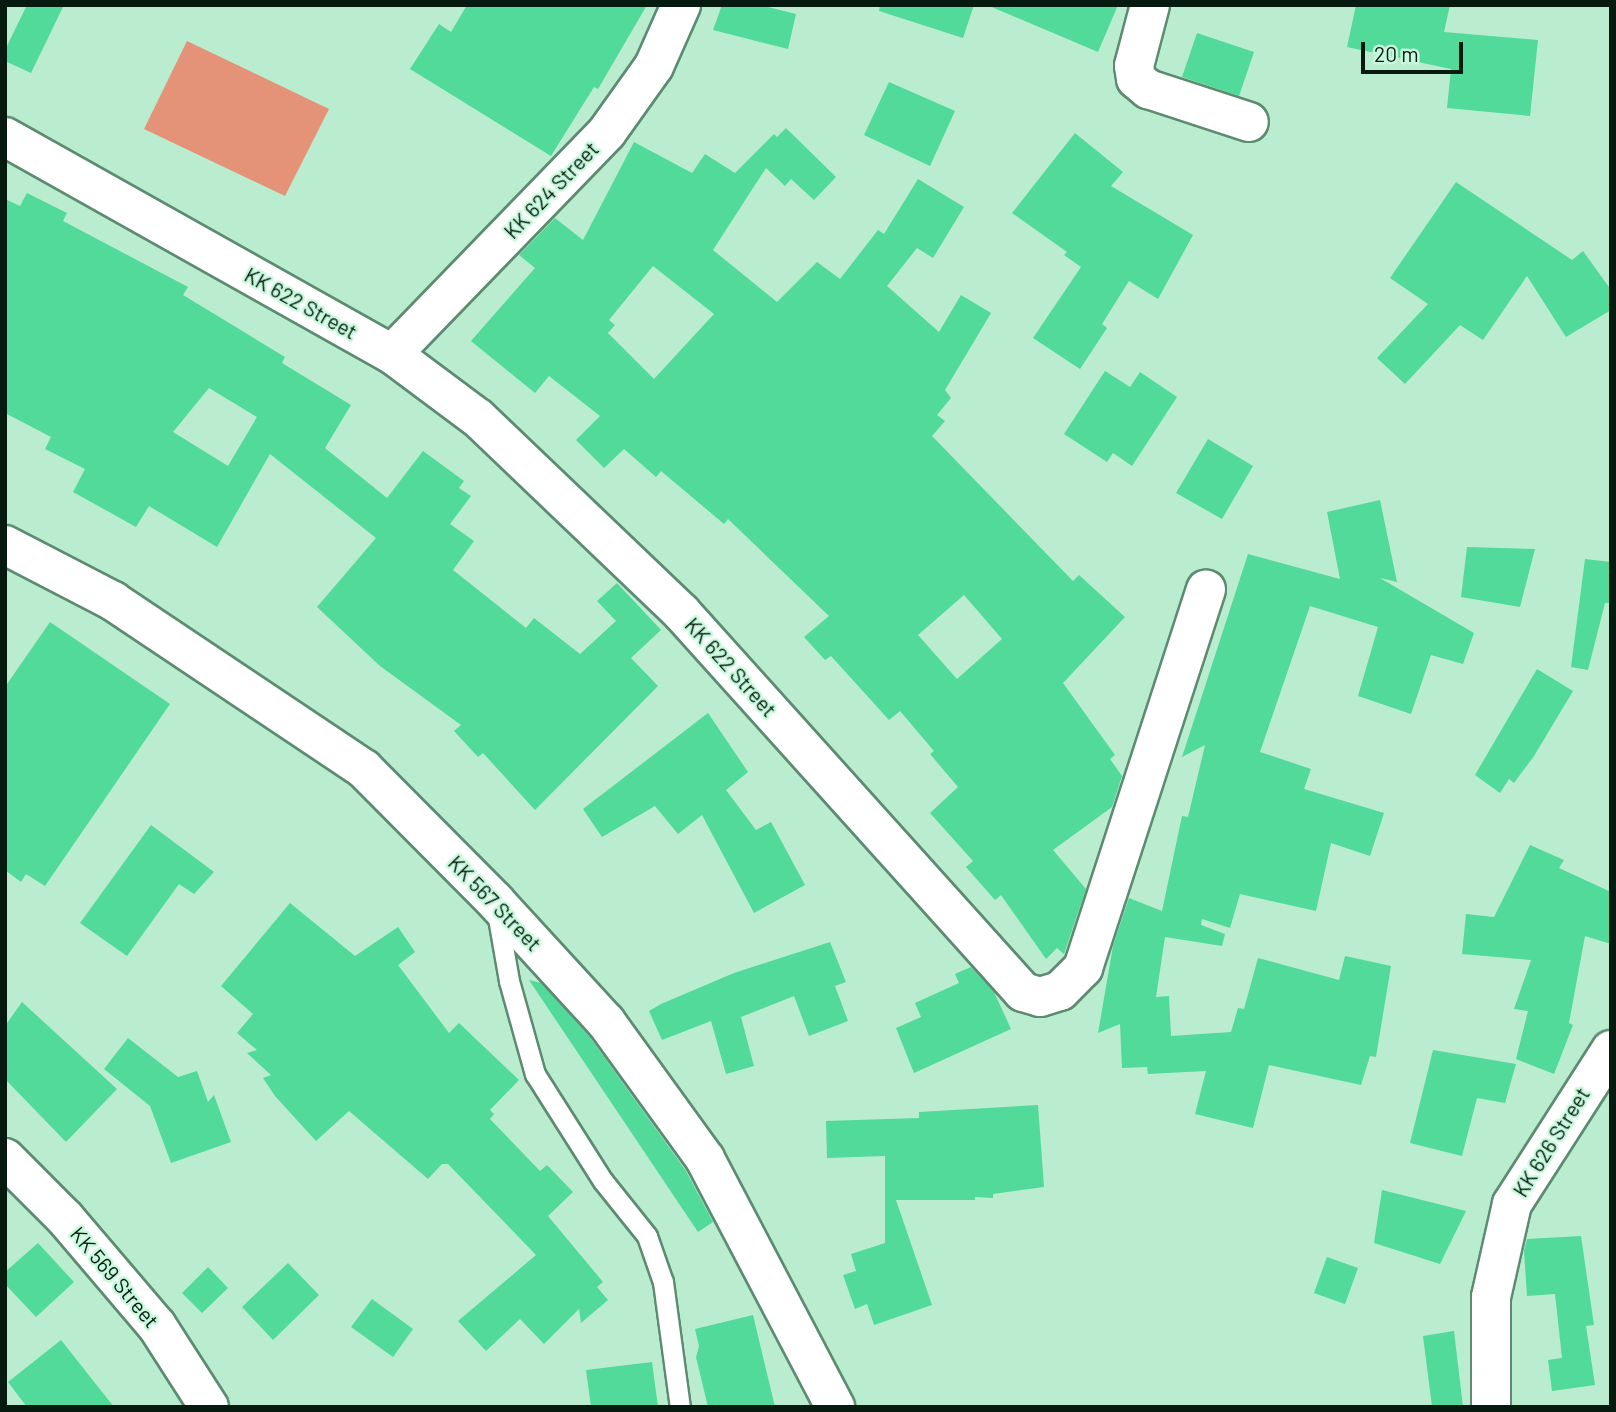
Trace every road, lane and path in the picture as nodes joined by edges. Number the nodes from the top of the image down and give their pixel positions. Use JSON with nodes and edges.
{"nodes":[{"id":1,"x":681,"y":5,"type":"edge"},
{"id":2,"x":1150,"y":5,"type":"edge"},
{"id":3,"x":1249,"y":122,"type":"dead end"},
{"id":4,"x":5,"y":137,"type":"edge"},
{"id":5,"x":392,"y":354,"type":"junction"},
{"id":6,"x":5,"y":545,"type":"edge"},
{"id":7,"x":1206,"y":589,"type":"dead end"},
{"id":8,"x":495,"y":901,"type":"junction"},
{"id":9,"x":1611,"y":1050,"type":"edge"},
{"id":10,"x":5,"y":1158,"type":"edge"},
{"id":11,"x":814,"y":1388,"type":"edge"},
{"id":12,"x":209,"y":1407,"type":"edge"},
{"id":13,"x":680,"y":1407,"type":"edge"},
{"id":14,"x":835,"y":1407,"type":"edge"},
{"id":15,"x":1491,"y":1407,"type":"edge"}],
"edges":[{"from":1,"to":5,"type":"street","name":"KK 624 Street"},
{"from":2,"to":3,"type":"street"},
{"from":4,"to":5,"type":"street","name":"KK 622 Street"},
{"from":5,"to":7,"type":"street","name":"KK 622 Street"},
{"from":6,"to":8,"type":"street","name":"KK 567 Street"},
{"from":8,"to":11,"type":"street","name":"KK 567 Street"},
{"from":8,"to":13,"type":"lane"},
{"from":9,"to":15,"type":"street","name":"KK 626 Street"},
{"from":10,"to":12,"type":"street","name":"KK 569 Street"},
{"from":11,"to":14,"type":"street","name":"KK 567 Street"}]}
